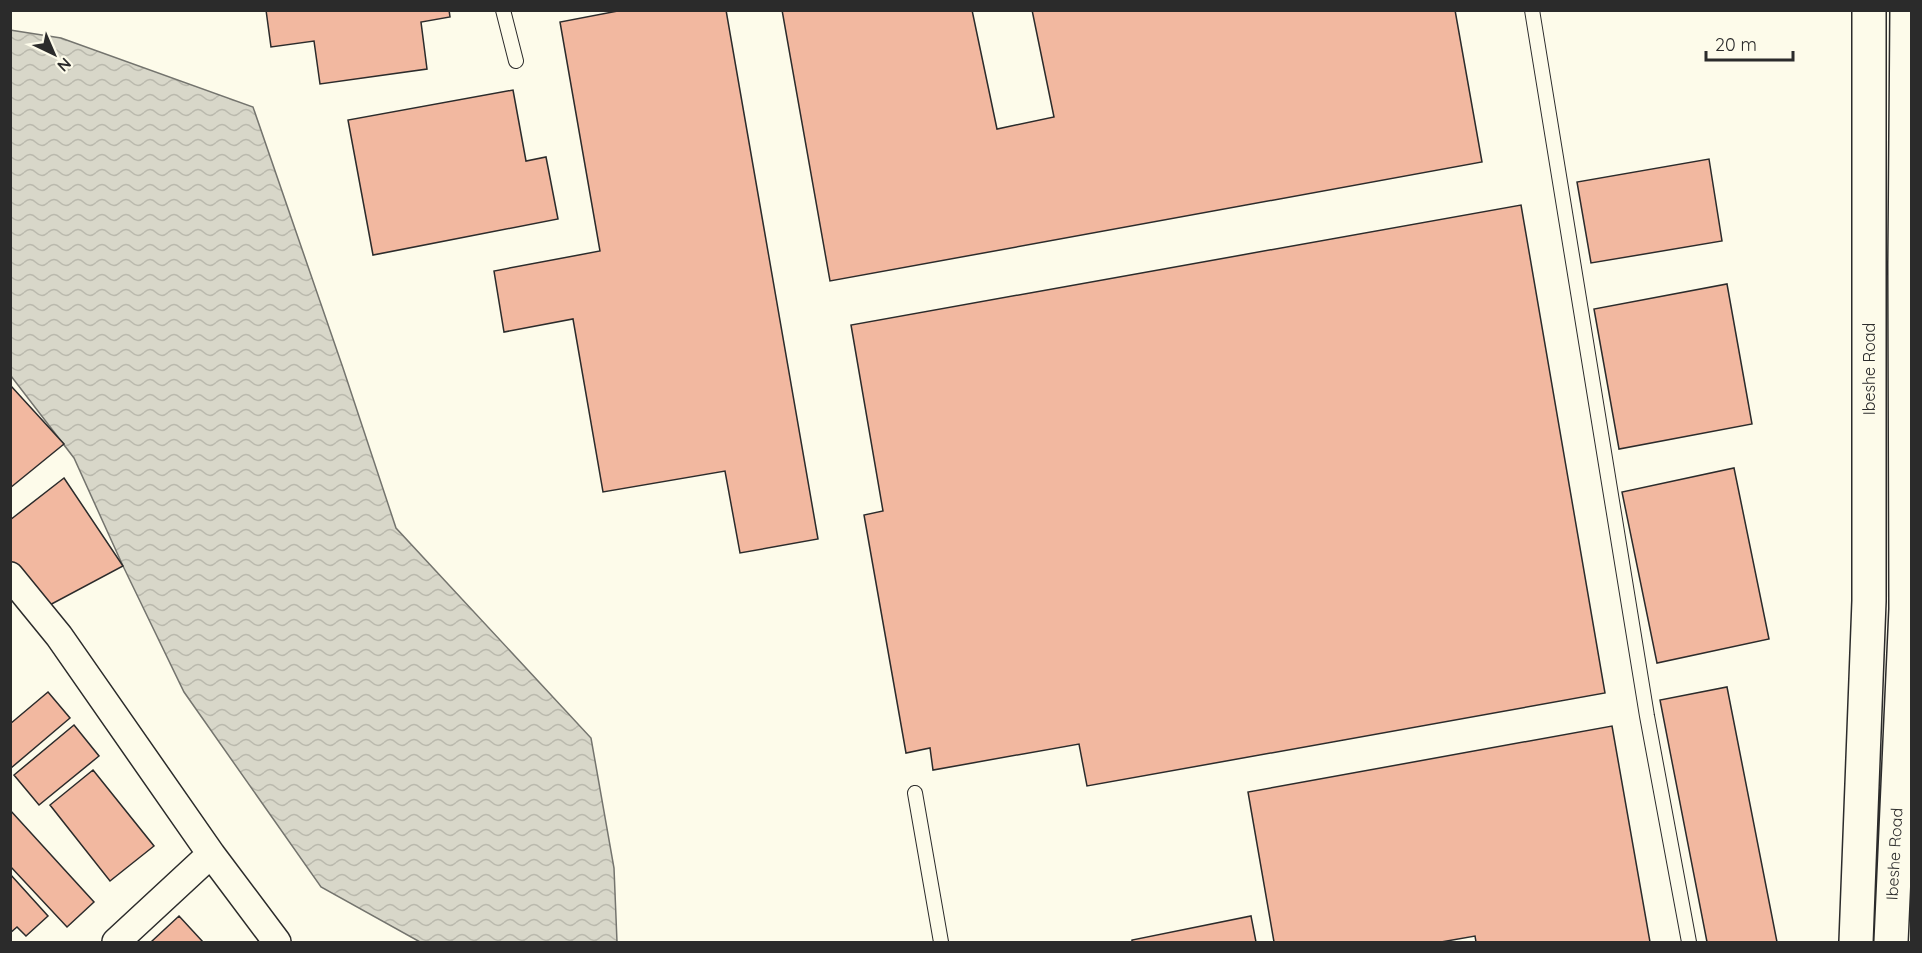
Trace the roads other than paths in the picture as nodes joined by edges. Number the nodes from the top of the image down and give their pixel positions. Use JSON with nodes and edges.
{"nodes":[{"id":1,"x":503,"y":10,"type":"edge"},
{"id":2,"x":1532,"y":10,"type":"edge"},
{"id":3,"x":1869,"y":10,"type":"edge"},
{"id":4,"x":1907,"y":10,"type":"edge"},
{"id":5,"x":516,"y":61,"type":"dead end"},
{"id":6,"x":16,"y":587,"type":"edge"},
{"id":7,"x":915,"y":793,"type":"dead end"},
{"id":8,"x":211,"y":854,"type":"junction"},
{"id":9,"x":116,"y":942,"type":"edge"},
{"id":10,"x":277,"y":942,"type":"edge"},
{"id":11,"x":941,"y":942,"type":"edge"},
{"id":12,"x":1689,"y":942,"type":"edge"},
{"id":13,"x":1856,"y":942,"type":"edge"},
{"id":14,"x":1891,"y":942,"type":"edge"}],
"edges":[{"from":1,"to":5,"type":"lane"},
{"from":2,"to":12,"type":"lane"},
{"from":3,"to":13,"type":"main road","name":"Ibeshe Road"},
{"from":4,"to":14,"type":"main road","name":"Ibeshe Road"},
{"from":6,"to":8,"type":"street"},
{"from":7,"to":11,"type":"lane"},
{"from":8,"to":9,"type":"street"},
{"from":8,"to":10,"type":"street"}]}
